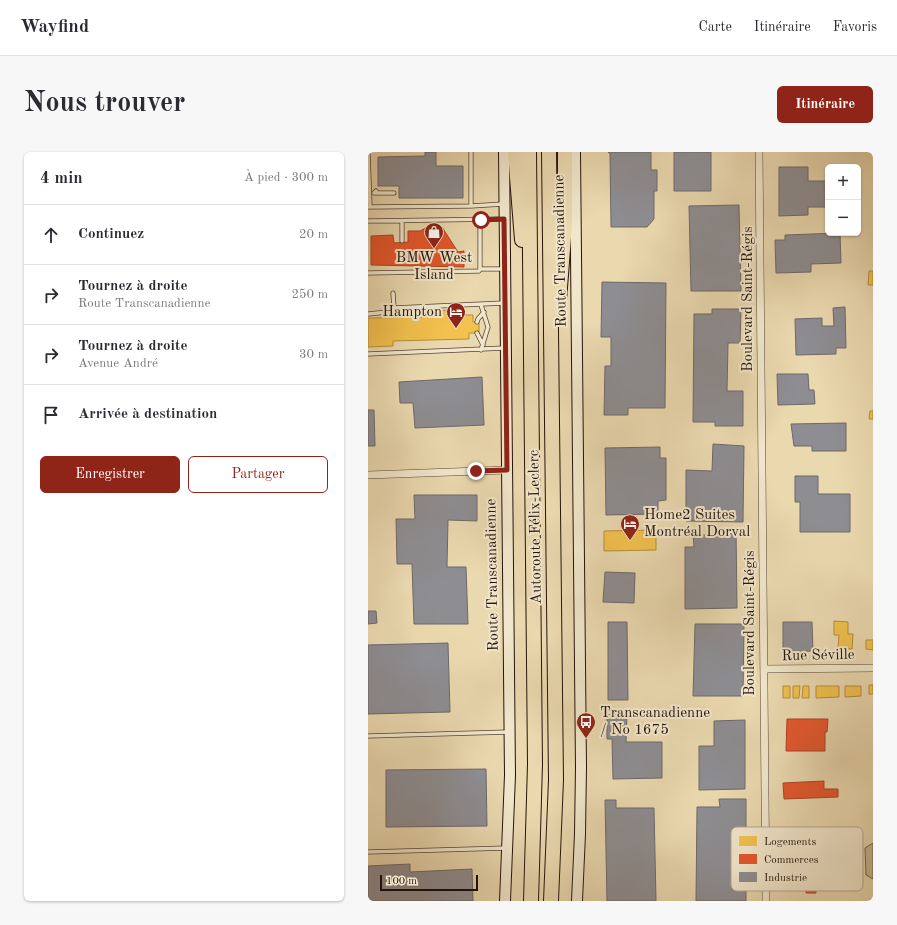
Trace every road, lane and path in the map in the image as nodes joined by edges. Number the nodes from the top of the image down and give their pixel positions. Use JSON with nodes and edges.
{"nodes":[{"id":1,"x":368,"y":152,"type":"edge"},
{"id":2,"x":471,"y":152,"type":"edge"},
{"id":3,"x":504,"y":152,"type":"edge"},
{"id":4,"x":515,"y":152,"type":"edge"},
{"id":5,"x":529,"y":152,"type":"edge"},
{"id":6,"x":550,"y":152,"type":"edge"},
{"id":7,"x":565,"y":152,"type":"edge"},
{"id":8,"x":575,"y":152,"type":"edge"},
{"id":9,"x":759,"y":152,"type":"edge"},
{"id":10,"x":369,"y":193,"type":"junction"},
{"id":11,"x":394,"y":193,"type":"dead end"},
{"id":12,"x":504,"y":204,"type":"junction"},
{"id":13,"x":471,"y":206,"type":"junction"},
{"id":14,"x":369,"y":207,"type":"edge"},
{"id":15,"x":504,"y":219,"type":"junction"},
{"id":16,"x":480,"y":220,"type":"junction"},
{"id":17,"x":368,"y":221,"type":"edge"},
{"id":18,"x":402,"y":221,"type":"junction"},
{"id":19,"x":402,"y":241,"type":"dead end"},
{"id":20,"x":480,"y":269,"type":"junction"},
{"id":21,"x":505,"y":269,"type":"junction"},
{"id":22,"x":368,"y":273,"type":"edge"},
{"id":23,"x":393,"y":293,"type":"dead end"},
{"id":24,"x":505,"y":303,"type":"junction"},
{"id":25,"x":481,"y":305,"type":"junction"},
{"id":26,"x":394,"y":308,"type":"junction"},
{"id":27,"x":484,"y":312,"type":"junction"},
{"id":28,"x":368,"y":314,"type":"edge"},
{"id":29,"x":477,"y":322,"type":"dead end"},
{"id":30,"x":477,"y":333,"type":"dead end"},
{"id":31,"x":531,"y":340,"type":"junction"},
{"id":32,"x":483,"y":345,"type":"junction"},
{"id":33,"x":506,"y":348,"type":"junction"},
{"id":34,"x":481,"y":350,"type":"junction"},
{"id":35,"x":368,"y":354,"type":"edge"},
{"id":36,"x":552,"y":400,"type":"junction"},
{"id":37,"x":507,"y":470,"type":"junction"},
{"id":38,"x":368,"y":475,"type":"edge"},
{"id":39,"x":873,"y":668,"type":"edge"},
{"id":40,"x":764,"y":669,"type":"junction"},
{"id":41,"x":510,"y":732,"type":"junction"},
{"id":42,"x":368,"y":736,"type":"edge"},
{"id":43,"x":765,"y":827,"type":"edge"},
{"id":44,"x":508,"y":848,"type":"junction"},
{"id":45,"x":368,"y":852,"type":"edge"},
{"id":46,"x":766,"y":891,"type":"edge"},
{"id":47,"x":505,"y":901,"type":"edge"},
{"id":48,"x":531,"y":901,"type":"edge"},
{"id":49,"x":551,"y":901,"type":"edge"},
{"id":50,"x":577,"y":901,"type":"edge"},
{"id":51,"x":766,"y":901,"type":"edge"}],
"edges":[{"from":1,"to":10,"type":"lane"},
{"from":2,"to":13,"type":"lane"},
{"from":3,"to":12,"type":"main road","name":"Route Transcanadienne"},
{"from":4,"to":31,"type":"highway"},
{"from":5,"to":31,"type":"highway","name":"Autoroute Félix-Leclerc"},
{"from":6,"to":36,"type":"highway","name":"Autoroute Félix-Leclerc"},
{"from":7,"to":36,"type":"highway"},
{"from":8,"to":50,"type":"main road","name":"Route Transcanadienne"},
{"from":9,"to":40,"type":"street","name":"Boulevard Saint-Régis"},
{"from":10,"to":11,"type":"lane"},
{"from":10,"to":14,"type":"lane"},
{"from":12,"to":13,"type":"lane"},
{"from":12,"to":15,"type":"main road","name":"Route Transcanadienne"},
{"from":13,"to":14,"type":"lane"},
{"from":15,"to":16,"type":"lane"},
{"from":15,"to":21,"type":"main road","name":"Route Transcanadienne"},
{"from":16,"to":18,"type":"lane"},
{"from":16,"to":20,"type":"lane"},
{"from":17,"to":18,"type":"lane"},
{"from":18,"to":19,"type":"lane"},
{"from":20,"to":21,"type":"lane"},
{"from":20,"to":22,"type":"lane"},
{"from":21,"to":24,"type":"main road","name":"Route Transcanadienne"},
{"from":23,"to":26,"type":"lane"},
{"from":24,"to":25,"type":"lane"},
{"from":24,"to":33,"type":"main road","name":"Route Transcanadienne"},
{"from":25,"to":26,"type":"lane"},
{"from":25,"to":27,"type":"lane"},
{"from":26,"to":28,"type":"lane"},
{"from":27,"to":29,"type":"lane"},
{"from":27,"to":32,"type":"lane"},
{"from":30,"to":32,"type":"lane"},
{"from":31,"to":48,"type":"highway","name":"Autoroute Félix-Leclerc"},
{"from":32,"to":34,"type":"lane"},
{"from":33,"to":34,"type":"lane"},
{"from":33,"to":37,"type":"main road","name":"Route Transcanadienne"},
{"from":34,"to":35,"type":"lane"},
{"from":36,"to":49,"type":"highway","name":"Autoroute Félix-Leclerc"},
{"from":37,"to":38,"type":"street"},
{"from":37,"to":41,"type":"main road","name":"Route Transcanadienne"},
{"from":39,"to":40,"type":"street","name":"Rue Séville"},
{"from":40,"to":43,"type":"street","name":"Boulevard Saint-Régis"},
{"from":41,"to":42,"type":"lane"},
{"from":41,"to":44,"type":"main road","name":"Route Transcanadienne"},
{"from":44,"to":45,"type":"lane"},
{"from":44,"to":47,"type":"main road","name":"Route Transcanadienne"},
{"from":46,"to":51,"type":"street","name":"Boulevard Saint-Régis"}]}
